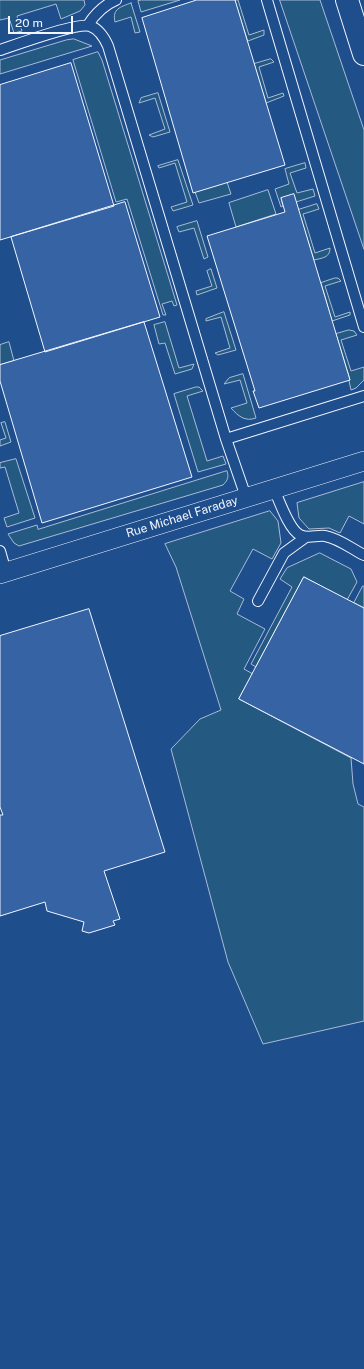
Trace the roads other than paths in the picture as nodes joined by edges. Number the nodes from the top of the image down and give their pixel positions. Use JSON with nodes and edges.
{"nodes":[{"id":1,"x":116,"y":0,"type":"edge"},
{"id":2,"x":267,"y":0,"type":"edge"},
{"id":3,"x":347,"y":0,"type":"edge"},
{"id":4,"x":88,"y":25,"type":"junction"},
{"id":5,"x":0,"y":50,"type":"edge"},
{"id":6,"x":364,"y":54,"type":"edge"},
{"id":7,"x":364,"y":327,"type":"edge"},
{"id":8,"x":364,"y":396,"type":"edge"},
{"id":9,"x":226,"y":438,"type":"junction"},
{"id":10,"x":364,"y":461,"type":"edge"},
{"id":11,"x":274,"y":489,"type":"junction"},
{"id":12,"x":246,"y":498,"type":"junction"},
{"id":13,"x":306,"y":537,"type":"junction"},
{"id":14,"x":0,"y":551,"type":"edge"},
{"id":15,"x":364,"y":555,"type":"edge"},
{"id":16,"x":3,"y":573,"type":"edge"},
{"id":17,"x":258,"y":601,"type":"dead end"}],
"edges":[{"from":1,"to":4,"type":"lane"},
{"from":2,"to":7,"type":"lane"},
{"from":3,"to":6,"type":"main road"},
{"from":4,"to":5,"type":"lane"},
{"from":4,"to":9,"type":"lane"},
{"from":8,"to":9,"type":"lane"},
{"from":9,"to":12,"type":"lane"},
{"from":10,"to":11,"type":"street","name":"Rue Michael Faraday"},
{"from":11,"to":12,"type":"street","name":"Rue Michael Faraday"},
{"from":11,"to":13,"type":"lane"},
{"from":12,"to":16,"type":"street","name":"Rue Michael Faraday"},
{"from":13,"to":15,"type":"lane"},
{"from":13,"to":17,"type":"lane"},
{"from":14,"to":16,"type":"lane"}]}
